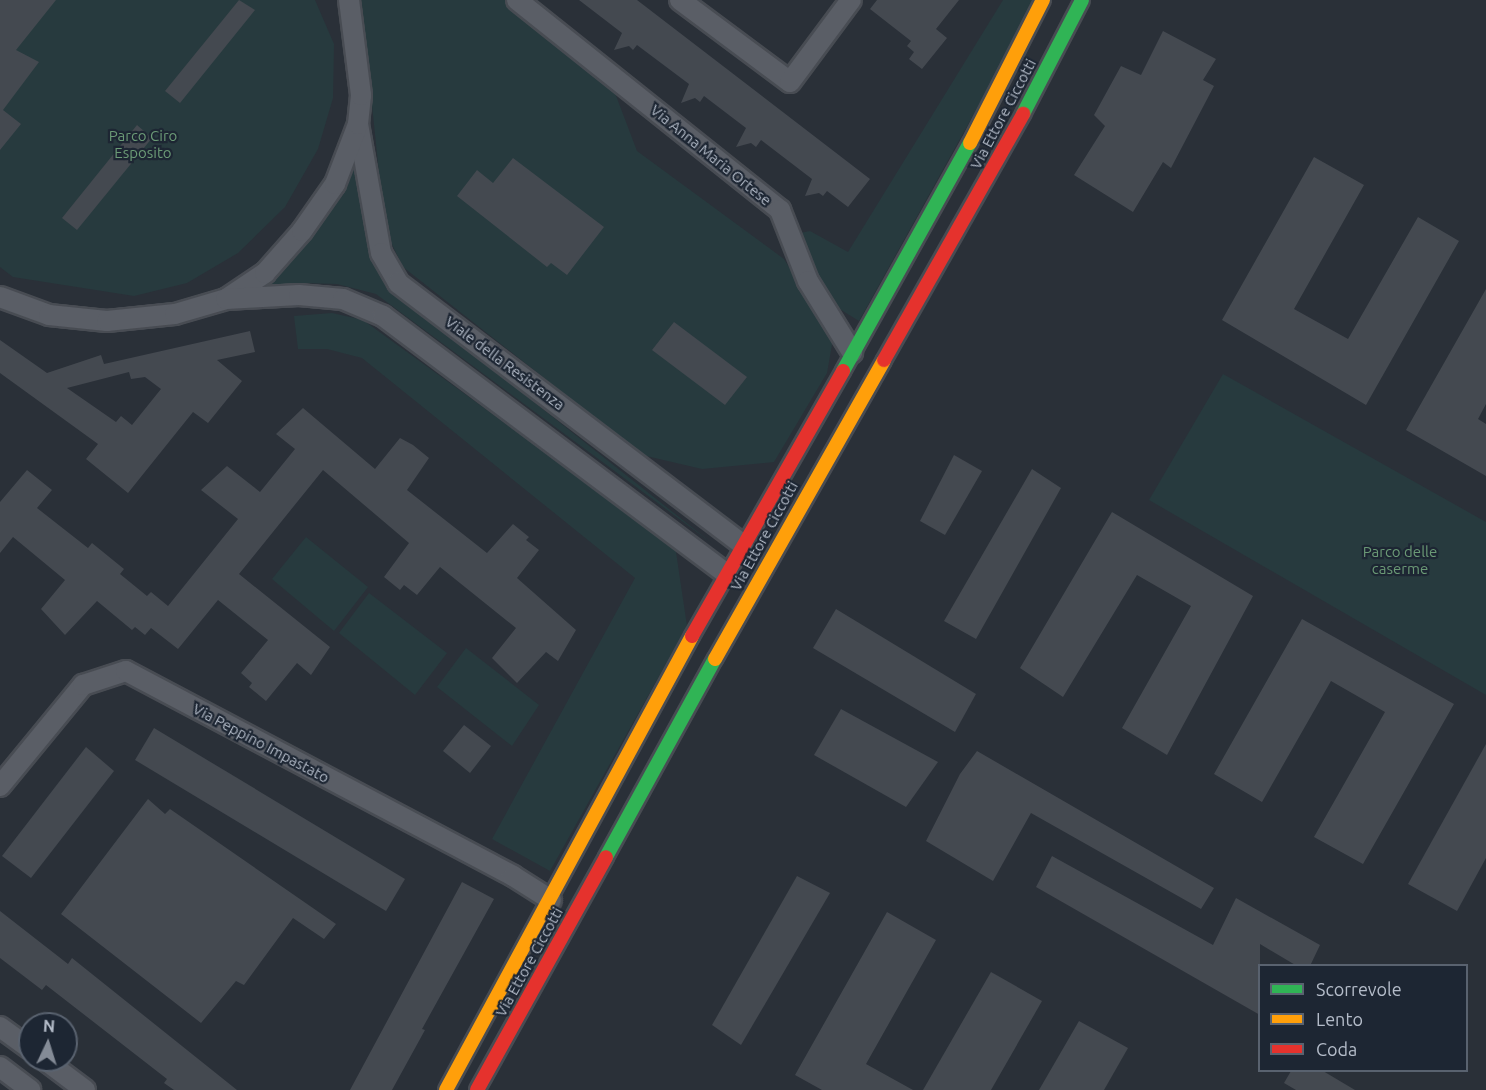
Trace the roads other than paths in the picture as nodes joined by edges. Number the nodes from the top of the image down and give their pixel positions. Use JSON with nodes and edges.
{"nodes":[{"id":1,"x":349,"y":0,"type":"edge"},
{"id":2,"x":517,"y":0,"type":"edge"},
{"id":3,"x":680,"y":0,"type":"edge"},
{"id":4,"x":851,"y":0,"type":"edge"},
{"id":5,"x":1043,"y":0,"type":"edge"},
{"id":6,"x":1082,"y":0,"type":"edge"},
{"id":7,"x":358,"y":124,"type":"junction"},
{"id":8,"x":0,"y":297,"type":"edge"},
{"id":9,"x":226,"y":299,"type":"junction"},
{"id":10,"x":852,"y":352,"type":"junction"},
{"id":11,"x":743,"y":545,"type":"junction"},
{"id":12,"x":726,"y":574,"type":"junction"},
{"id":13,"x":760,"y":576,"type":"junction"},
{"id":14,"x":0,"y":786,"type":"edge"},
{"id":15,"x":551,"y":900,"type":"junction"},
{"id":16,"x":0,"y":1027,"type":"edge"},
{"id":17,"x":18,"y":1040,"type":"edge"},
{"id":18,"x":0,"y":1067,"type":"edge"},
{"id":19,"x":61,"y":1072,"type":"edge"},
{"id":20,"x":30,"y":1090,"type":"edge"},
{"id":21,"x":85,"y":1090,"type":"edge"},
{"id":22,"x":446,"y":1090,"type":"edge"},
{"id":23,"x":477,"y":1090,"type":"edge"}],
"edges":[{"from":1,"to":7,"type":"street","name":"Viale della Resistenza"},
{"from":2,"to":10,"type":"street","name":"Via Anna Maria Ortese"},
{"from":3,"to":4,"type":"street"},
{"from":5,"to":10,"type":"street","name":"Via Ettore Ciccotti"},
{"from":6,"to":13,"type":"street","name":"Via Ettore Ciccotti"},
{"from":7,"to":9,"type":"street","name":"Viale della Resistenza"},
{"from":7,"to":11,"type":"street","name":"Viale della Resistenza"},
{"from":8,"to":9,"type":"street","name":"Viale della Resistenza"},
{"from":9,"to":12,"type":"street","name":"Viale della Resistenza"},
{"from":10,"to":11,"type":"street","name":"Via Ettore Ciccotti"},
{"from":11,"to":12,"type":"street","name":"Via Ettore Ciccotti"},
{"from":11,"to":13,"type":"street"},
{"from":12,"to":13,"type":"street"},
{"from":12,"to":15,"type":"street","name":"Via Ettore Ciccotti"},
{"from":13,"to":23,"type":"street","name":"Via Ettore Ciccotti"},
{"from":14,"to":15,"type":"street","name":"Via Peppino Impastato"},
{"from":15,"to":22,"type":"street","name":"Via Ettore Ciccotti"},
{"from":16,"to":17,"type":"street"},
{"from":18,"to":20,"type":"street"},
{"from":19,"to":21,"type":"street"}]}
